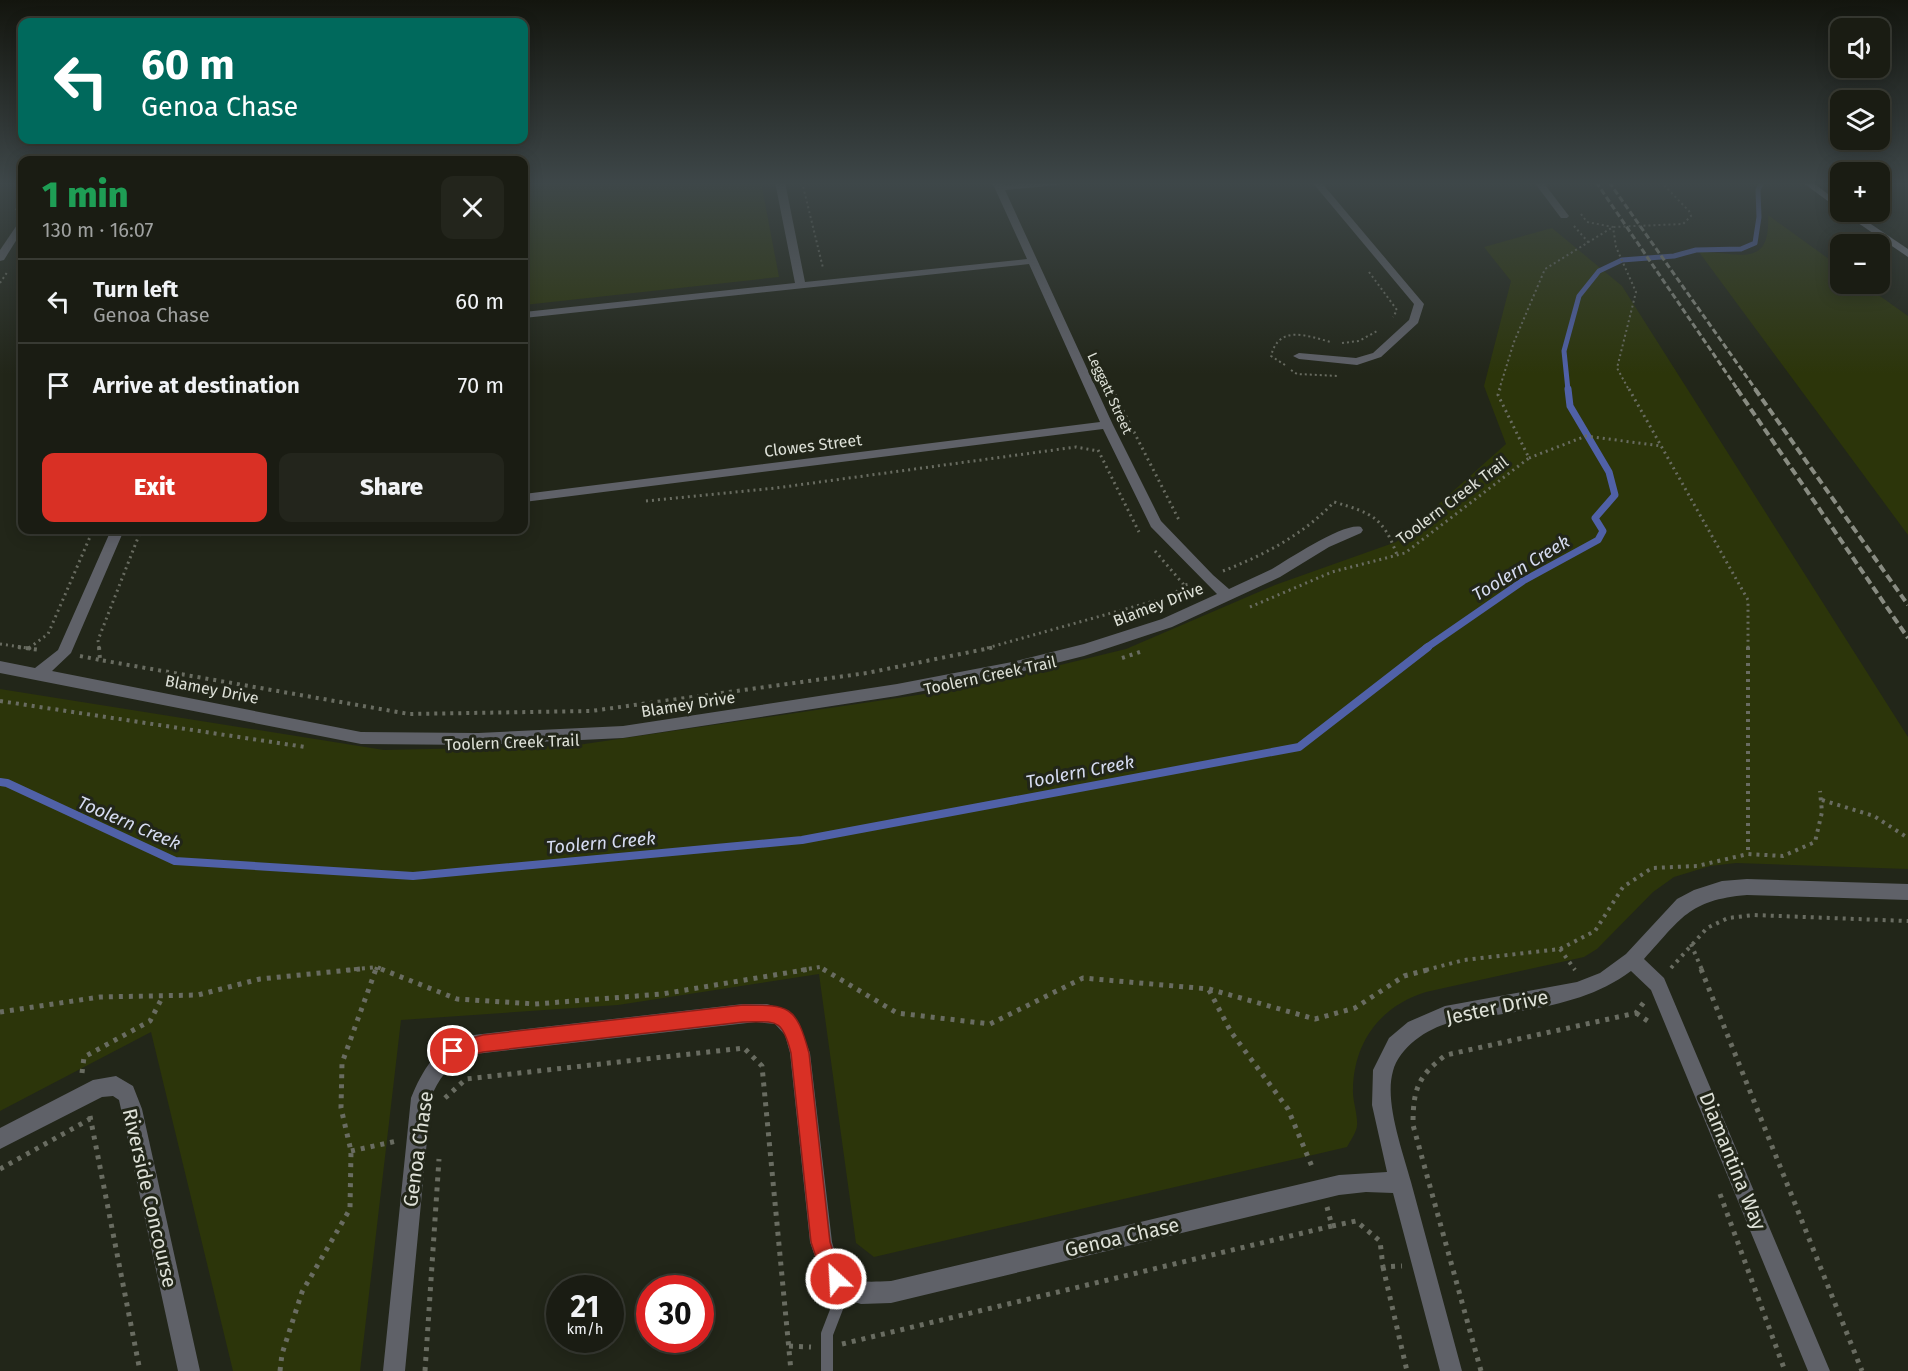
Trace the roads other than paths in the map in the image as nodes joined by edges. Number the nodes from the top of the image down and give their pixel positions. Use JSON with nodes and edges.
{"nodes":[{"id":1,"x":793,"y":246,"type":"edge"},
{"id":2,"x":1025,"y":246,"type":"edge"},
{"id":3,"x":1370,"y":246,"type":"edge"},
{"id":4,"x":1032,"y":261,"type":"junction"},
{"id":5,"x":800,"y":284,"type":"junction"},
{"id":6,"x":528,"y":315,"type":"edge"},
{"id":7,"x":1299,"y":356,"type":"dead end"},
{"id":8,"x":1107,"y":425,"type":"junction"},
{"id":9,"x":528,"y":497,"type":"edge"},
{"id":10,"x":1356,"y":530,"type":"dead end"},
{"id":11,"x":115,"y":534,"type":"edge"},
{"id":12,"x":1227,"y":595,"type":"junction"},
{"id":13,"x":0,"y":667,"type":"edge"},
{"id":14,"x":38,"y":674,"type":"junction"},
{"id":15,"x":1908,"y":892,"type":"edge"},
{"id":16,"x":1632,"y":960,"type":"junction"},
{"id":17,"x":0,"y":1138,"type":"edge"},
{"id":18,"x":1401,"y":1183,"type":"junction"},
{"id":19,"x":844,"y":1290,"type":"junction"},
{"id":20,"x":189,"y":1371,"type":"edge"},
{"id":21,"x":394,"y":1371,"type":"edge"},
{"id":22,"x":827,"y":1371,"type":"edge"},
{"id":23,"x":1451,"y":1371,"type":"edge"},
{"id":24,"x":1819,"y":1371,"type":"edge"}],
"edges":[{"from":1,"to":5,"type":"street"},
{"from":2,"to":4,"type":"street","name":"Leggatt Street"},
{"from":3,"to":7,"type":"street"},
{"from":4,"to":5,"type":"street"},
{"from":4,"to":8,"type":"street","name":"Leggatt Street"},
{"from":5,"to":6,"type":"street"},
{"from":8,"to":9,"type":"street","name":"Clowes Street"},
{"from":8,"to":12,"type":"street","name":"Leggatt Street"},
{"from":10,"to":12,"type":"street","name":"Blamey Drive"},
{"from":11,"to":14,"type":"street"},
{"from":12,"to":14,"type":"street","name":"Blamey Drive"},
{"from":13,"to":14,"type":"street","name":"Blamey Drive"},
{"from":15,"to":16,"type":"street","name":"Jester Drive"},
{"from":16,"to":18,"type":"street","name":"Jester Drive"},
{"from":16,"to":24,"type":"street","name":"Diamantina Way"},
{"from":17,"to":20,"type":"street","name":"Riverside Concourse"},
{"from":18,"to":19,"type":"street","name":"Genoa Chase"},
{"from":18,"to":23,"type":"street","name":"Jester Drive"},
{"from":19,"to":21,"type":"street","name":"Genoa Chase"},
{"from":19,"to":22,"type":"lane"}]}
